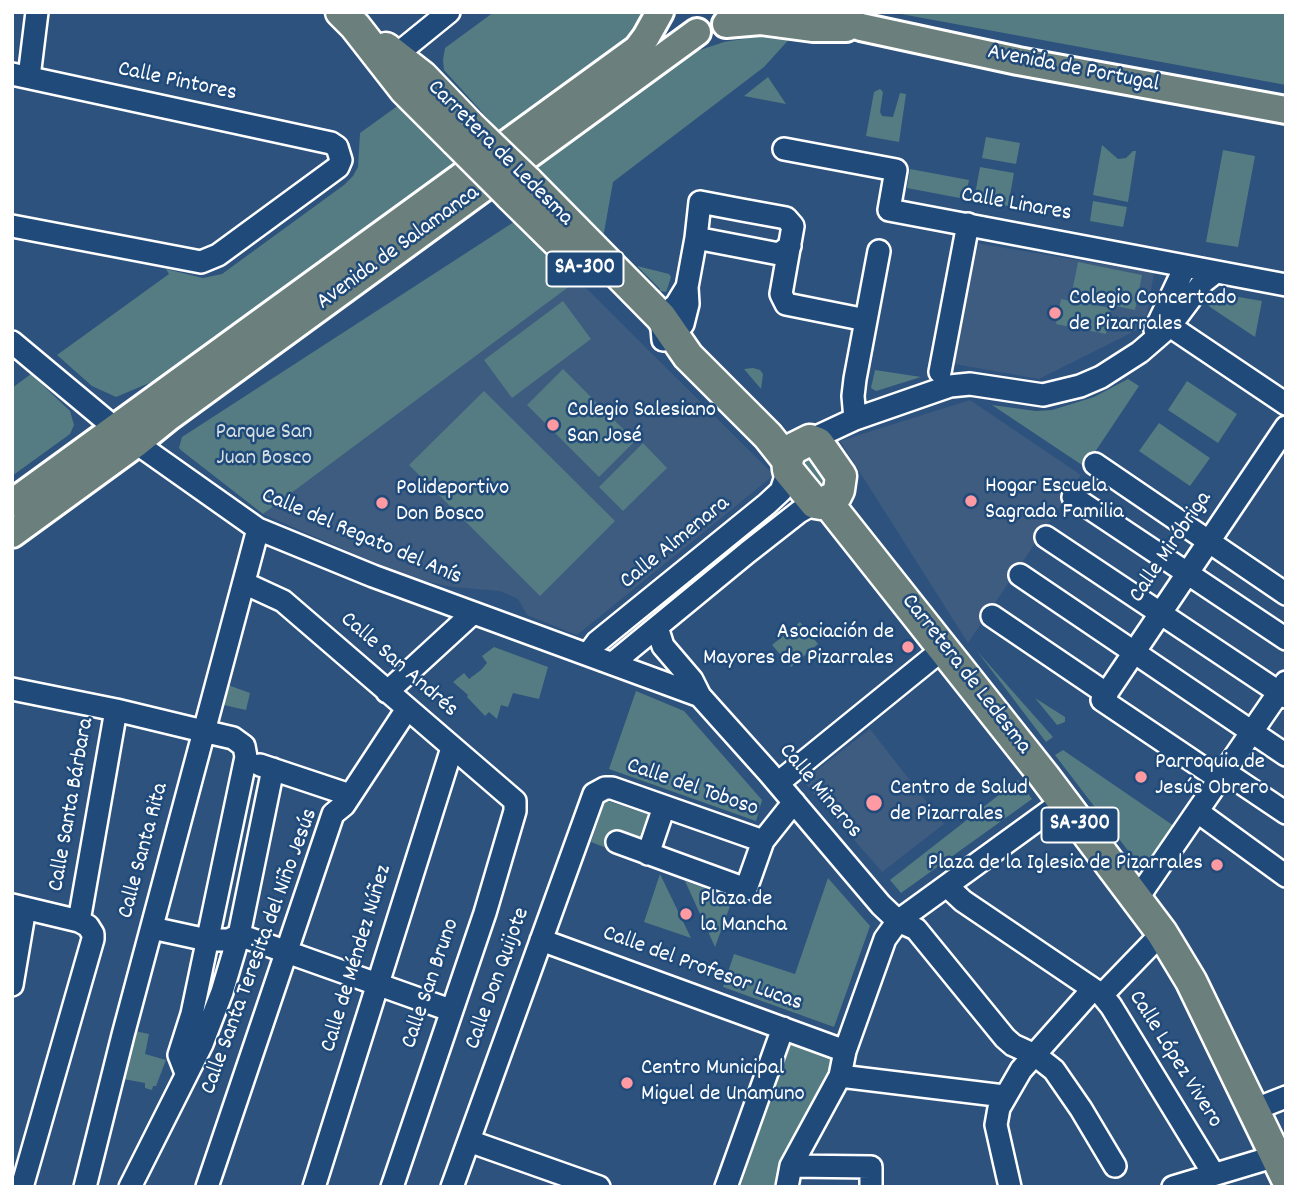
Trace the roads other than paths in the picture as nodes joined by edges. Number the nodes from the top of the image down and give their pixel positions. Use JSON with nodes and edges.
{"nodes":[{"id":1,"x":37,"y":12,"type":"edge"},
{"id":2,"x":449,"y":12,"type":"edge"},
{"id":3,"x":662,"y":12,"type":"edge"},
{"id":4,"x":820,"y":12,"type":"edge"},
{"id":5,"x":731,"y":18,"type":"edge"},
{"id":6,"x":348,"y":19,"type":"edge"},
{"id":7,"x":861,"y":27,"type":"junction"},
{"id":8,"x":697,"y":32,"type":"junction"},
{"id":9,"x":393,"y":63,"type":"junction"},
{"id":10,"x":21,"y":75,"type":"edge"},
{"id":11,"x":1286,"y":110,"type":"edge"},
{"id":12,"x":784,"y":149,"type":"dead end"},
{"id":13,"x":968,"y":224,"type":"junction"},
{"id":14,"x":12,"y":226,"type":"edge"},
{"id":15,"x":696,"y":238,"type":"junction"},
{"id":16,"x":879,"y":251,"type":"dead end"},
{"id":17,"x":785,"y":257,"type":"junction"},
{"id":18,"x":1185,"y":267,"type":"junction"},
{"id":19,"x":1216,"y":272,"type":"junction"},
{"id":20,"x":1286,"y":285,"type":"edge"},
{"id":21,"x":866,"y":320,"type":"junction"},
{"id":22,"x":1170,"y":326,"type":"junction"},
{"id":23,"x":671,"y":337,"type":"junction"},
{"id":24,"x":12,"y":342,"type":"edge"},
{"id":25,"x":1140,"y":352,"type":"junction"},
{"id":26,"x":216,"y":355,"type":"junction"},
{"id":27,"x":940,"y":372,"type":"dead end"},
{"id":28,"x":1286,"y":404,"type":"edge"},
{"id":29,"x":855,"y":419,"type":"junction"},
{"id":30,"x":1286,"y":427,"type":"edge"},
{"id":31,"x":115,"y":428,"type":"junction"},
{"id":32,"x":137,"y":443,"type":"junction"},
{"id":33,"x":799,"y":448,"type":"junction"},
{"id":34,"x":1095,"y":464,"type":"dead end"},
{"id":35,"x":1073,"y":497,"type":"dead end"},
{"id":36,"x":821,"y":503,"type":"junction"},
{"id":37,"x":16,"y":521,"type":"edge"},
{"id":38,"x":258,"y":529,"type":"junction"},
{"id":39,"x":1046,"y":537,"type":"dead end"},
{"id":40,"x":1208,"y":542,"type":"junction"},
{"id":41,"x":1187,"y":573,"type":"junction"},
{"id":42,"x":1020,"y":575,"type":"dead end"},
{"id":43,"x":244,"y":583,"type":"junction"},
{"id":44,"x":1286,"y":594,"type":"edge"},
{"id":45,"x":473,"y":613,"type":"junction"},
{"id":46,"x":1160,"y":613,"type":"junction"},
{"id":47,"x":992,"y":616,"type":"dead end"},
{"id":48,"x":657,"y":628,"type":"junction"},
{"id":49,"x":1286,"y":639,"type":"edge"},
{"id":50,"x":943,"y":649,"type":"junction"},
{"id":51,"x":1133,"y":653,"type":"junction"},
{"id":52,"x":588,"y":654,"type":"junction"},
{"id":53,"x":613,"y":663,"type":"junction"},
{"id":54,"x":12,"y":689,"type":"edge"},
{"id":55,"x":1283,"y":690,"type":"edge"},
{"id":56,"x":387,"y":692,"type":"junction"},
{"id":57,"x":700,"y":696,"type":"junction"},
{"id":58,"x":1104,"y":697,"type":"junction"},
{"id":59,"x":407,"y":709,"type":"junction"},
{"id":60,"x":116,"y":710,"type":"junction"},
{"id":61,"x":203,"y":731,"type":"junction"},
{"id":62,"x":1252,"y":732,"type":"junction"},
{"id":63,"x":452,"y":748,"type":"junction"},
{"id":64,"x":245,"y":752,"type":"junction"},
{"id":65,"x":1286,"y":755,"type":"edge"},
{"id":66,"x":273,"y":769,"type":"junction"},
{"id":67,"x":1223,"y":776,"type":"junction"},
{"id":68,"x":778,"y":783,"type":"junction"},
{"id":69,"x":597,"y":790,"type":"joint"},
{"id":70,"x":350,"y":795,"type":"junction"},
{"id":71,"x":513,"y":798,"type":"joint"},
{"id":72,"x":794,"y":802,"type":"junction"},
{"id":73,"x":1062,"y":802,"type":"junction"},
{"id":74,"x":664,"y":807,"type":"junction"},
{"id":75,"x":1198,"y":812,"type":"junction"},
{"id":76,"x":1286,"y":813,"type":"edge"},
{"id":77,"x":763,"y":841,"type":"junction"},
{"id":78,"x":617,"y":842,"type":"dead end"},
{"id":79,"x":648,"y":853,"type":"junction"},
{"id":80,"x":1286,"y":876,"type":"edge"},
{"id":81,"x":947,"y":886,"type":"junction"},
{"id":82,"x":1137,"y":899,"type":"junction"},
{"id":83,"x":18,"y":907,"type":"edge"},
{"id":84,"x":79,"y":921,"type":"junction"},
{"id":85,"x":898,"y":921,"type":"junction"},
{"id":86,"x":152,"y":928,"type":"junction"},
{"id":87,"x":1162,"y":933,"type":"junction"},
{"id":88,"x":239,"y":935,"type":"junction"},
{"id":89,"x":207,"y":940,"type":"junction"},
{"id":90,"x":541,"y":940,"type":"junction"},
{"id":91,"x":285,"y":951,"type":"junction"},
{"id":92,"x":377,"y":984,"type":"junction"},
{"id":93,"x":12,"y":985,"type":"edge"},
{"id":94,"x":1097,"y":992,"type":"junction"},
{"id":95,"x":450,"y":1010,"type":"junction"},
{"id":96,"x":783,"y":1028,"type":"junction"},
{"id":97,"x":845,"y":1051,"type":"junction"},
{"id":98,"x":1035,"y":1055,"type":"junction"},
{"id":99,"x":186,"y":1073,"type":"junction"},
{"id":100,"x":840,"y":1076,"type":"junction"},
{"id":101,"x":1004,"y":1096,"type":"junction"},
{"id":102,"x":1286,"y":1097,"type":"edge"},
{"id":103,"x":1253,"y":1110,"type":"junction"},
{"id":104,"x":469,"y":1141,"type":"junction"},
{"id":105,"x":791,"y":1166,"type":"junction"},
{"id":106,"x":1115,"y":1166,"type":"dead end"},
{"id":107,"x":1281,"y":1167,"type":"edge"},
{"id":108,"x":1213,"y":1173,"type":"junction"},
{"id":109,"x":20,"y":1177,"type":"edge"},
{"id":110,"x":85,"y":1187,"type":"edge"},
{"id":111,"x":130,"y":1187,"type":"edge"},
{"id":112,"x":207,"y":1187,"type":"edge"},
{"id":113,"x":314,"y":1187,"type":"edge"},
{"id":114,"x":391,"y":1187,"type":"edge"},
{"id":115,"x":452,"y":1187,"type":"edge"},
{"id":116,"x":599,"y":1187,"type":"edge"},
{"id":117,"x":726,"y":1187,"type":"edge"},
{"id":118,"x":787,"y":1187,"type":"edge"},
{"id":119,"x":871,"y":1187,"type":"edge"},
{"id":120,"x":1010,"y":1187,"type":"edge"},
{"id":121,"x":1173,"y":1187,"type":"edge"}],
"edges":[{"from":1,"to":10,"type":"street"},
{"from":2,"to":9,"type":"street"},
{"from":3,"to":8,"type":"main road"},
{"from":3,"to":26,"type":"main road","name":"Avenida de Salamanca"},
{"from":4,"to":7,"type":"main road","name":"Avenida de Portugal"},
{"from":5,"to":7,"type":"main road","name":"Avenida de Portugal"},
{"from":5,"to":8,"type":"main road","name":"Avenida de Portugal"},
{"from":6,"to":9,"type":"highway","name":"Carretera de Ledesma","number":"SA-300"},
{"from":7,"to":11,"type":"main road","name":"Avenida de Portugal"},
{"from":8,"to":32,"type":"main road","name":"Avenida de Salamanca"},
{"from":9,"to":23,"type":"highway","name":"Carretera de Ledesma","number":"SA-300","bridge":true},
{"from":10,"to":14,"type":"street","name":"Calle Pintores"},
{"from":12,"to":13,"type":"street","name":"Calle Linares"},
{"from":13,"to":18,"type":"street","name":"Calle Linares"},
{"from":13,"to":27,"type":"street"},
{"from":15,"to":17,"type":"street"},
{"from":15,"to":17,"type":"street"},
{"from":15,"to":23,"type":"street"},
{"from":16,"to":21,"type":"street"},
{"from":17,"to":21,"type":"street"},
{"from":18,"to":19,"type":"street","name":"Calle Linares"},
{"from":18,"to":25,"type":"street"},
{"from":19,"to":20,"type":"street","name":"Calle Linares"},
{"from":19,"to":22,"type":"street"},
{"from":21,"to":29,"type":"street"},
{"from":22,"to":25,"type":"street"},
{"from":22,"to":28,"type":"street"},
{"from":23,"to":33,"type":"highway","name":"Carretera de Ledesma","number":"SA-300"},
{"from":24,"to":31,"type":"street","name":"Calle del Regato del Anís"},
{"from":25,"to":29,"type":"street"},
{"from":26,"to":31,"type":"main road","name":"Avenida de Salamanca"},
{"from":26,"to":32,"type":"main road","name":"Avenida de Salamanca"},
{"from":29,"to":33,"type":"street"},
{"from":30,"to":40,"type":"street","name":"Calle Miróbriga"},
{"from":31,"to":32,"type":"street","name":"Calle del Regato del Anís"},
{"from":31,"to":37,"type":"main road","name":"Avenida de Salamanca"},
{"from":32,"to":37,"type":"main road","name":"Avenida de Salamanca"},
{"from":32,"to":38,"type":"street","name":"Calle del Regato del Anís"},
{"from":33,"to":36,"type":"highway","number":"SA-300"},
{"from":33,"to":36,"type":"highway","number":"SA-300"},
{"from":33,"to":52,"type":"street","name":"Calle Almenara"},
{"from":34,"to":40,"type":"street"},
{"from":35,"to":41,"type":"street"},
{"from":36,"to":48,"type":"street"},
{"from":36,"to":50,"type":"highway","name":"Carretera de Ledesma","number":"SA-300"},
{"from":38,"to":43,"type":"street","name":"Calle Santa Rita"},
{"from":38,"to":45,"type":"street","name":"Calle del Regato del Anís"},
{"from":39,"to":46,"type":"street"},
{"from":40,"to":41,"type":"street","name":"Calle Miróbriga"},
{"from":40,"to":44,"type":"street"},
{"from":41,"to":46,"type":"street","name":"Calle Miróbriga"},
{"from":41,"to":49,"type":"street"},
{"from":42,"to":51,"type":"street"},
{"from":43,"to":56,"type":"street","name":"Calle San Andrés"},
{"from":43,"to":61,"type":"street","name":"Calle Santa Rita"},
{"from":45,"to":52,"type":"street","name":"Calle del Regato del Anís"},
{"from":45,"to":56,"type":"street"},
{"from":46,"to":51,"type":"street","name":"Calle Miróbriga"},
{"from":46,"to":55,"type":"street"},
{"from":47,"to":58,"type":"street"},
{"from":48,"to":53,"type":"street"},
{"from":48,"to":57,"type":"street","name":"Calle Mineros"},
{"from":50,"to":68,"type":"street"},
{"from":50,"to":73,"type":"highway","name":"Carretera de Ledesma","number":"SA-300"},
{"from":51,"to":58,"type":"street","name":"Calle Miróbriga"},
{"from":51,"to":62,"type":"street"},
{"from":52,"to":53,"type":"street","name":"Calle del Regato del Anís"},
{"from":53,"to":57,"type":"street","name":"Calle Mineros"},
{"from":54,"to":60,"type":"street"},
{"from":55,"to":62,"type":"street"},
{"from":56,"to":59,"type":"street","name":"Calle San Andrés"},
{"from":57,"to":68,"type":"street","name":"Calle Mineros"},
{"from":58,"to":67,"type":"street"},
{"from":59,"to":63,"type":"street","name":"Calle San Andrés"},
{"from":59,"to":70,"type":"street","name":"Calle Santa Teresita del Niño Jesús"},
{"from":60,"to":61,"type":"street"},
{"from":60,"to":84,"type":"street","name":"Calle Santa Bárbara"},
{"from":61,"to":64,"type":"street"},
{"from":61,"to":86,"type":"street","name":"Calle Santa Rita"},
{"from":62,"to":65,"type":"street"},
{"from":62,"to":67,"type":"street"},
{"from":63,"to":71,"type":"street","name":"Calle San Andrés"},
{"from":63,"to":92,"type":"street","name":"Calle de Méndez Núñez"},
{"from":64,"to":66,"type":"street"},
{"from":64,"to":89,"type":"street"},
{"from":66,"to":70,"type":"street"},
{"from":66,"to":88,"type":"street"},
{"from":67,"to":75,"type":"street"},
{"from":67,"to":76,"type":"street"},
{"from":68,"to":72,"type":"street","name":"Calle Mineros"},
{"from":69,"to":74,"type":"street","name":"Calle del Toboso"},
{"from":69,"to":90,"type":"street","name":"Calle Don Quijote"},
{"from":70,"to":91,"type":"street","name":"Calle Santa Teresita del Niño Jesús"},
{"from":71,"to":95,"type":"street","name":"Calle San Bruno"},
{"from":72,"to":77,"type":"street","name":"Calle del Toboso"},
{"from":72,"to":85,"type":"street","name":"Calle Mineros"},
{"from":73,"to":81,"type":"street"},
{"from":73,"to":82,"type":"highway","name":"Carretera de Ledesma","number":"SA-300"},
{"from":74,"to":77,"type":"street","name":"Calle del Toboso"},
{"from":74,"to":79,"type":"street"},
{"from":75,"to":80,"type":"street"},
{"from":75,"to":82,"type":"street"},
{"from":77,"to":79,"type":"street"},
{"from":78,"to":79,"type":"street"},
{"from":81,"to":85,"type":"street"},
{"from":81,"to":94,"type":"street","name":"Calle López Vivero"},
{"from":82,"to":87,"type":"highway","name":"Carretera de Ledesma","number":"SA-300"},
{"from":83,"to":84,"type":"street"},
{"from":83,"to":93,"type":"street"},
{"from":84,"to":109,"type":"street","name":"Calle Santa Bárbara"},
{"from":85,"to":97,"type":"street"},
{"from":85,"to":98,"type":"street","name":"Calle Mineros"},
{"from":86,"to":89,"type":"street"},
{"from":86,"to":110,"type":"street","name":"Calle Santa Rita"},
{"from":87,"to":94,"type":"street"},
{"from":87,"to":103,"type":"highway","name":"Carretera de Ledesma","number":"SA-300"},
{"from":88,"to":89,"type":"street"},
{"from":88,"to":91,"type":"street"},
{"from":88,"to":99,"type":"street"},
{"from":89,"to":99,"type":"street"},
{"from":90,"to":96,"type":"street","name":"Calle del Profesor Lucas"},
{"from":90,"to":104,"type":"street","name":"Calle Don Quijote"},
{"from":91,"to":92,"type":"street"},
{"from":91,"to":112,"type":"street","name":"Calle Santa Teresita del Niño Jesús"},
{"from":92,"to":95,"type":"street"},
{"from":92,"to":113,"type":"street","name":"Calle de Méndez Núñez"},
{"from":94,"to":98,"type":"street"},
{"from":94,"to":108,"type":"street","name":"Calle López Vivero"},
{"from":95,"to":114,"type":"street","name":"Calle San Bruno"},
{"from":96,"to":97,"type":"street","name":"Calle del Profesor Lucas"},
{"from":96,"to":117,"type":"street"},
{"from":97,"to":100,"type":"street"},
{"from":98,"to":101,"type":"street"},
{"from":98,"to":106,"type":"street","name":"Calle Mineros"},
{"from":99,"to":111,"type":"street"},
{"from":100,"to":101,"type":"street"},
{"from":100,"to":105,"type":"street"},
{"from":101,"to":120,"type":"street"},
{"from":102,"to":103,"type":"street"},
{"from":103,"to":107,"type":"highway","name":"Carretera de Ledesma","number":"SA-300"},
{"from":104,"to":115,"type":"street","name":"Calle Don Quijote"},
{"from":104,"to":116,"type":"street"},
{"from":105,"to":118,"type":"street"},
{"from":105,"to":119,"type":"street"},
{"from":107,"to":108,"type":"street"},
{"from":108,"to":121,"type":"street"}]}
